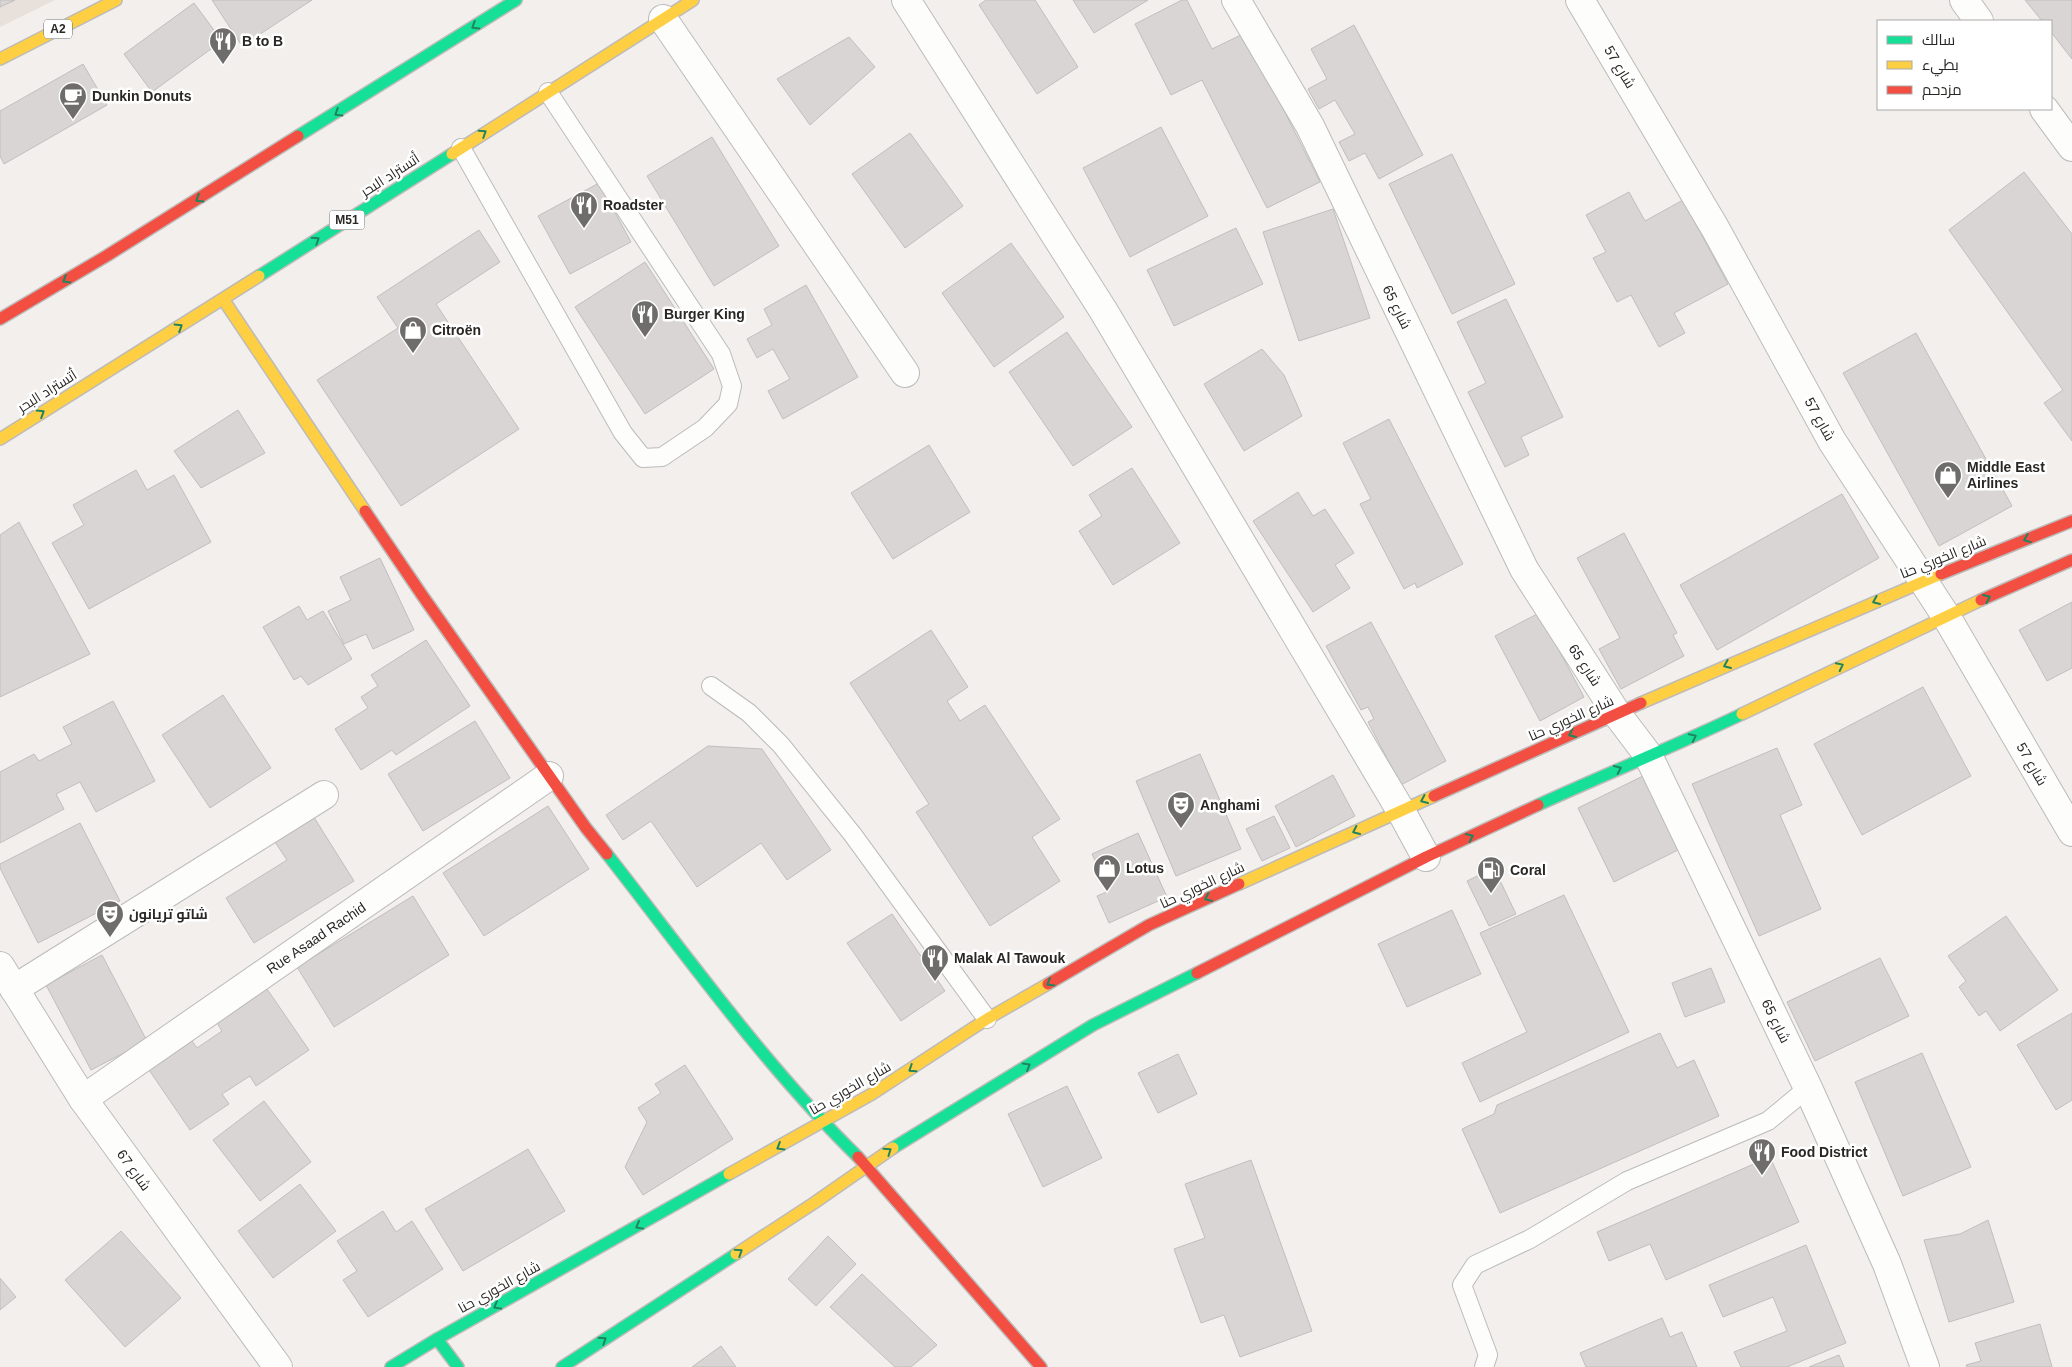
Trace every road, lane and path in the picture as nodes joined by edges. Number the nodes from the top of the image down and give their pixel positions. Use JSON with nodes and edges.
{"nodes":[{"id":1,"x":116,"y":0,"type":"edge"},
{"id":2,"x":516,"y":0,"type":"edge"},
{"id":3,"x":693,"y":0,"type":"edge"},
{"id":4,"x":906,"y":0,"type":"edge"},
{"id":5,"x":1236,"y":0,"type":"edge"},
{"id":6,"x":1580,"y":0,"type":"edge"},
{"id":7,"x":1964,"y":0,"type":"edge"},
{"id":8,"x":663,"y":19,"type":"junction"},
{"id":9,"x":1978,"y":20,"type":"edge"},
{"id":10,"x":0,"y":59,"type":"edge"},
{"id":11,"x":548,"y":92,"type":"junction"},
{"id":12,"x":2045,"y":110,"type":"edge"},
{"id":13,"x":2072,"y":147,"type":"edge"},
{"id":14,"x":461,"y":148,"type":"junction"},
{"id":15,"x":223,"y":299,"type":"junction"},
{"id":16,"x":0,"y":319,"type":"edge"},
{"id":17,"x":904,"y":374,"type":"dead end"},
{"id":18,"x":0,"y":439,"type":"edge"},
{"id":19,"x":2072,"y":521,"type":"edge"},
{"id":20,"x":2072,"y":560,"type":"edge"},
{"id":21,"x":1923,"y":581,"type":"junction"},
{"id":22,"x":1946,"y":616,"type":"junction"},
{"id":23,"x":710,"y":686,"type":"dead end"},
{"id":24,"x":1617,"y":714,"type":"junction"},
{"id":25,"x":1648,"y":755,"type":"junction"},
{"id":26,"x":549,"y":776,"type":"junction"},
{"id":27,"x":324,"y":795,"type":"dead end"},
{"id":28,"x":1400,"y":810,"type":"junction"},
{"id":29,"x":2072,"y":832,"type":"edge"},
{"id":30,"x":1426,"y":857,"type":"junction"},
{"id":31,"x":7,"y":977,"type":"edge"},
{"id":32,"x":987,"y":1019,"type":"junction"},
{"id":33,"x":1808,"y":1088,"type":"junction"},
{"id":34,"x":82,"y":1099,"type":"junction"},
{"id":35,"x":822,"y":1122,"type":"junction"},
{"id":36,"x":867,"y":1166,"type":"junction"},
{"id":37,"x":437,"y":1339,"type":"junction"},
{"id":38,"x":278,"y":1367,"type":"edge"},
{"id":39,"x":391,"y":1367,"type":"edge"},
{"id":40,"x":458,"y":1367,"type":"edge"},
{"id":41,"x":562,"y":1367,"type":"edge"},
{"id":42,"x":1040,"y":1367,"type":"edge"},
{"id":43,"x":1484,"y":1367,"type":"edge"},
{"id":44,"x":1925,"y":1367,"type":"edge"}],
"edges":[{"from":1,"to":10,"type":"main road","number":"A2"},
{"from":2,"to":16,"type":"main road","one_way":true},
{"from":3,"to":8,"type":"main road","name":"أتستراد البحر","number":"M51"},
{"from":4,"to":28,"type":"street"},
{"from":5,"to":24,"type":"street","name":"شارع 65"},
{"from":6,"to":21,"type":"street","name":"شارع 57"},
{"from":7,"to":9,"type":"street"},
{"from":8,"to":11,"type":"main road","name":"أتستراد البحر","number":"M51"},
{"from":8,"to":17,"type":"street"},
{"from":14,"to":11,"type":"main road","name":"أتستراد البحر","number":"M51","one_way":true},
{"from":11,"to":14,"type":"lane"},
{"from":12,"to":13,"type":"street"},
{"from":15,"to":14,"type":"main road","name":"أتستراد البحر","number":"M51","one_way":true},
{"from":18,"to":15,"type":"main road","name":"أتستراد البحر","number":"M51","one_way":true},
{"from":15,"to":26,"type":"main road"},
{"from":19,"to":21,"type":"main road","name":"شارع الخوري حنا","one_way":true},
{"from":22,"to":20,"type":"main road","one_way":true},
{"from":21,"to":22,"type":"street","name":"شارع 57"},
{"from":21,"to":24,"type":"main road","name":"شارع الخوري حنا","one_way":true},
{"from":25,"to":22,"type":"main road","one_way":true},
{"from":22,"to":29,"type":"street","name":"شارع 57"},
{"from":23,"to":32,"type":"lane"},
{"from":24,"to":25,"type":"street","name":"شارع 65"},
{"from":24,"to":28,"type":"main road","name":"شارع الخوري حنا","one_way":true},
{"from":30,"to":25,"type":"main road","one_way":true},
{"from":25,"to":33,"type":"street","name":"شارع 65"},
{"from":26,"to":34,"type":"street","name":"Rue Asaad Rachid"},
{"from":26,"to":35,"type":"main road"},
{"from":27,"to":31,"type":"street"},
{"from":28,"to":30,"type":"street"},
{"from":28,"to":32,"type":"main road","name":"شارع الخوري حنا","one_way":true},
{"from":36,"to":30,"type":"main road","one_way":true},
{"from":31,"to":34,"type":"street","name":"شارع 67"},
{"from":32,"to":35,"type":"main road","name":"شارع الخوري حنا","one_way":true},
{"from":33,"to":43,"type":"lane"},
{"from":33,"to":44,"type":"street","name":"شارع 65"},
{"from":34,"to":38,"type":"street","name":"شارع 67"},
{"from":35,"to":36,"type":"main road"},
{"from":35,"to":37,"type":"main road","name":"شارع الخوري حنا","one_way":true},
{"from":41,"to":36,"type":"main road","one_way":true},
{"from":36,"to":42,"type":"main road"},
{"from":37,"to":39,"type":"main road","name":"شارع الخوري حنا"},
{"from":37,"to":40,"type":"main road"}]}
